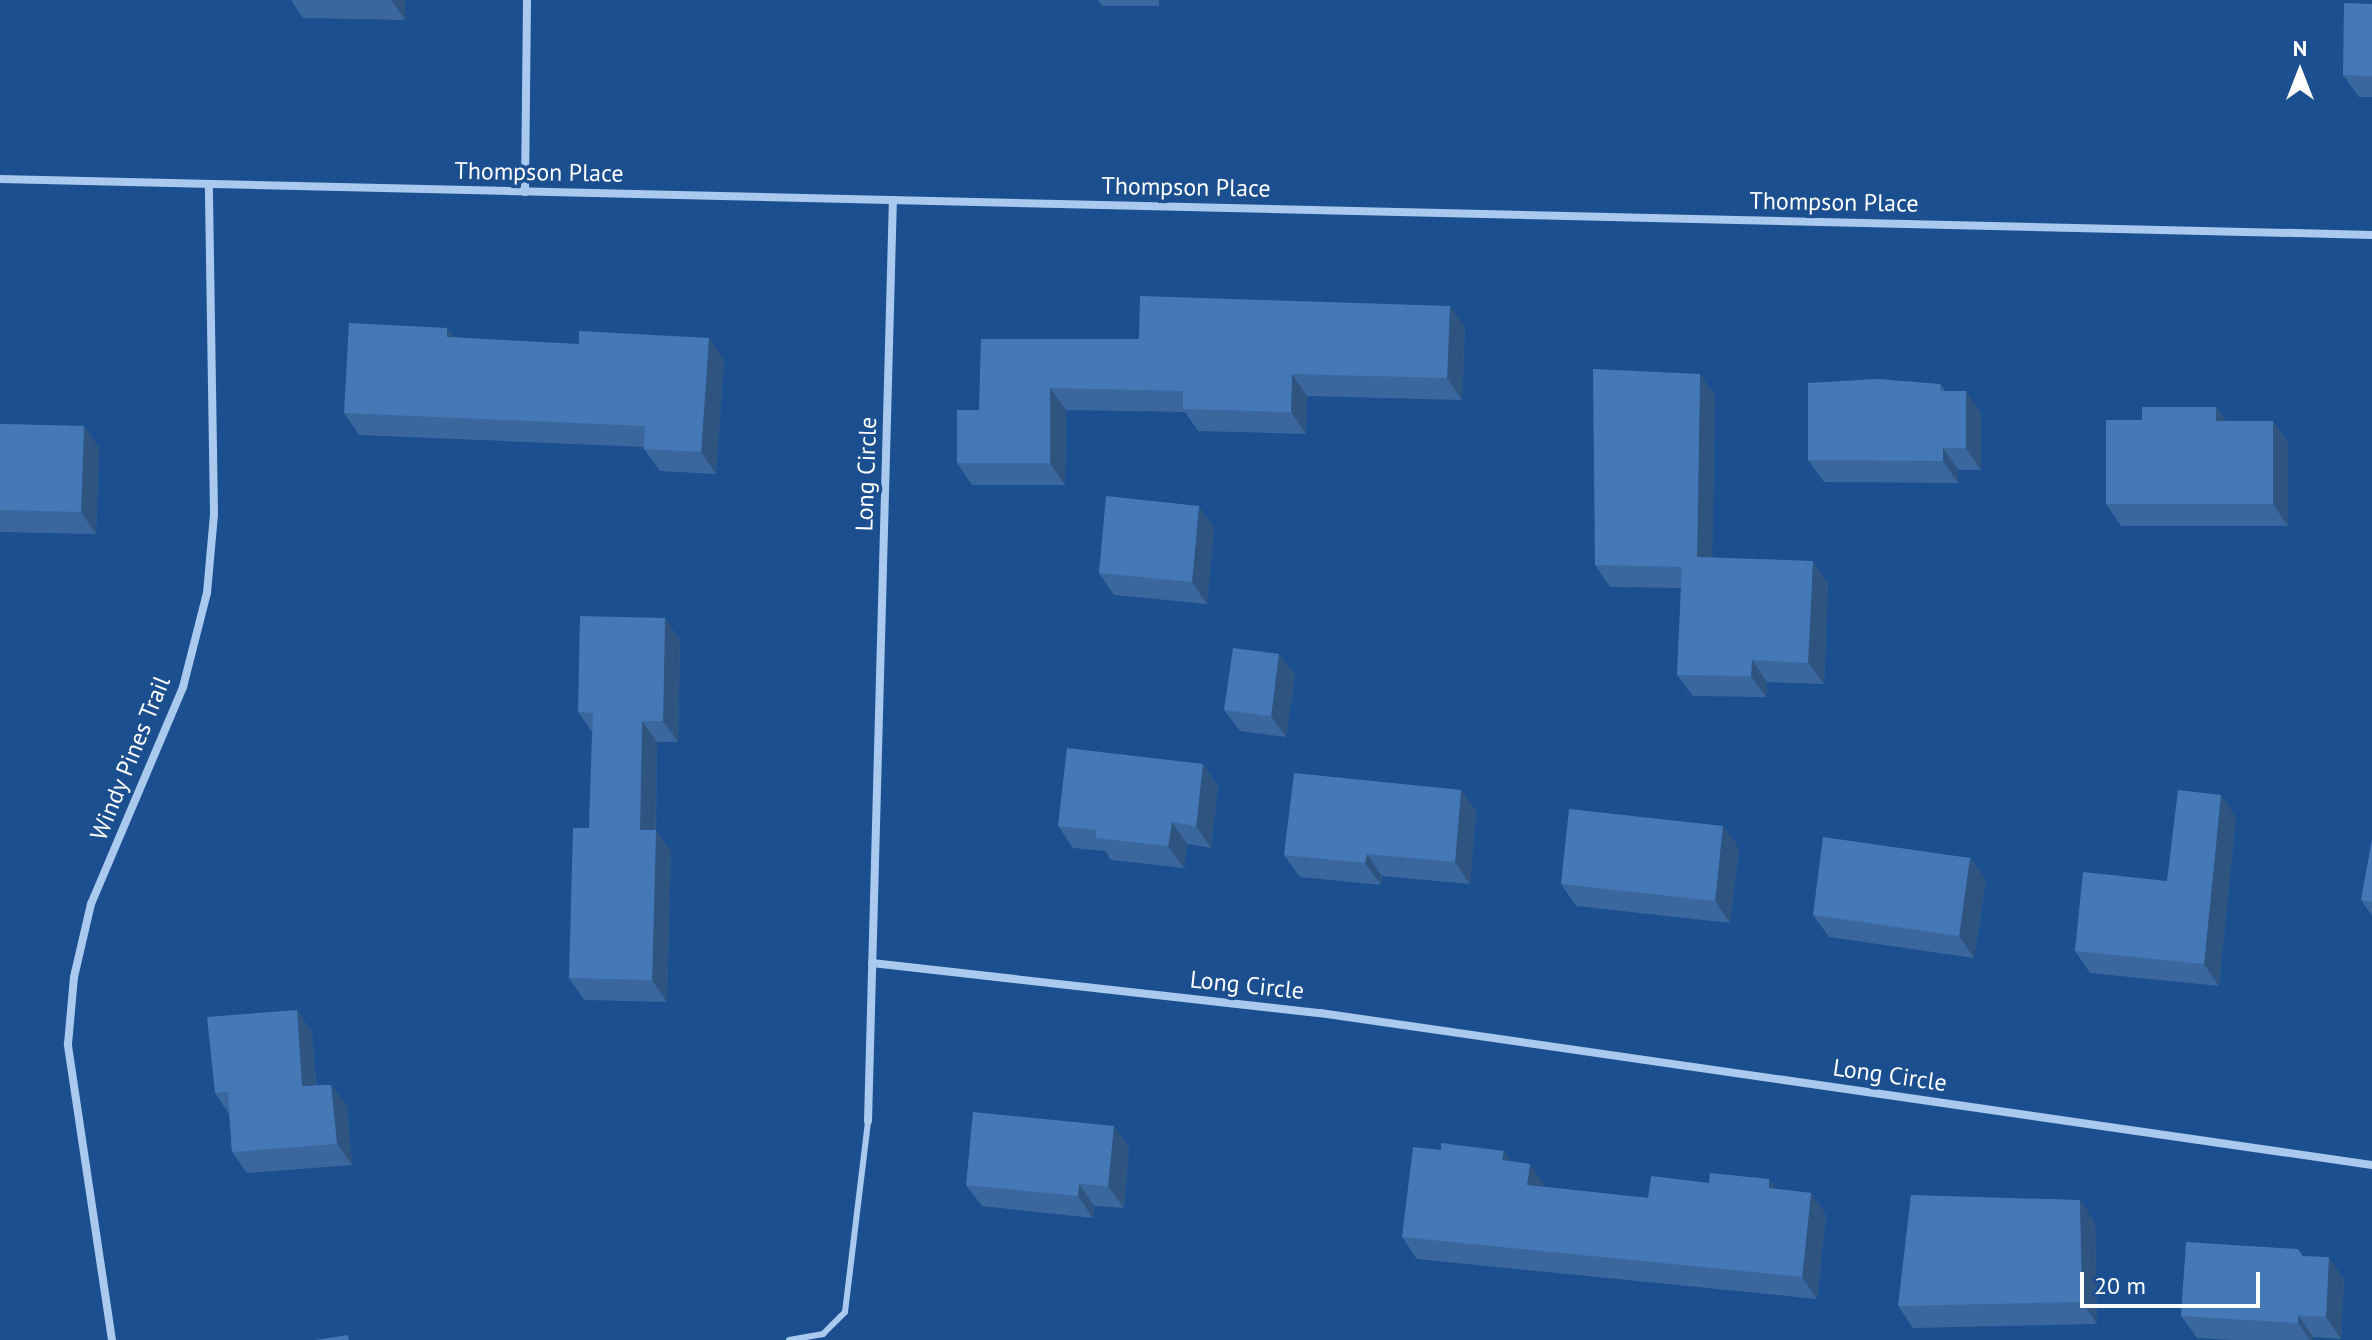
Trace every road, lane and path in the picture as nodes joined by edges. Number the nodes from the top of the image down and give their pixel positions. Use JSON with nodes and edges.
{"nodes":[{"id":1,"x":527,"y":0,"type":"edge"},
{"id":2,"x":0,"y":179,"type":"edge"},
{"id":3,"x":209,"y":184,"type":"junction"},
{"id":4,"x":525,"y":192,"type":"junction"},
{"id":5,"x":893,"y":200,"type":"junction"},
{"id":6,"x":2372,"y":235,"type":"edge"},
{"id":7,"x":872,"y":963,"type":"junction"},
{"id":8,"x":868,"y":1121,"type":"joint"},
{"id":9,"x":2372,"y":1165,"type":"edge"},
{"id":10,"x":112,"y":1340,"type":"edge"},
{"id":11,"x":789,"y":1340,"type":"edge"}],
"edges":[{"from":1,"to":4,"type":"street"},
{"from":2,"to":3,"type":"street","name":"Thompson Place"},
{"from":3,"to":4,"type":"street","name":"Thompson Place"},
{"from":3,"to":10,"type":"street","name":"Windy Pines Trail"},
{"from":4,"to":5,"type":"street","name":"Thompson Place"},
{"from":5,"to":6,"type":"street","name":"Thompson Place"},
{"from":5,"to":7,"type":"street","name":"Long Circle"},
{"from":7,"to":8,"type":"street"},
{"from":7,"to":9,"type":"street","name":"Long Circle"},
{"from":8,"to":11,"type":"lane"}]}
